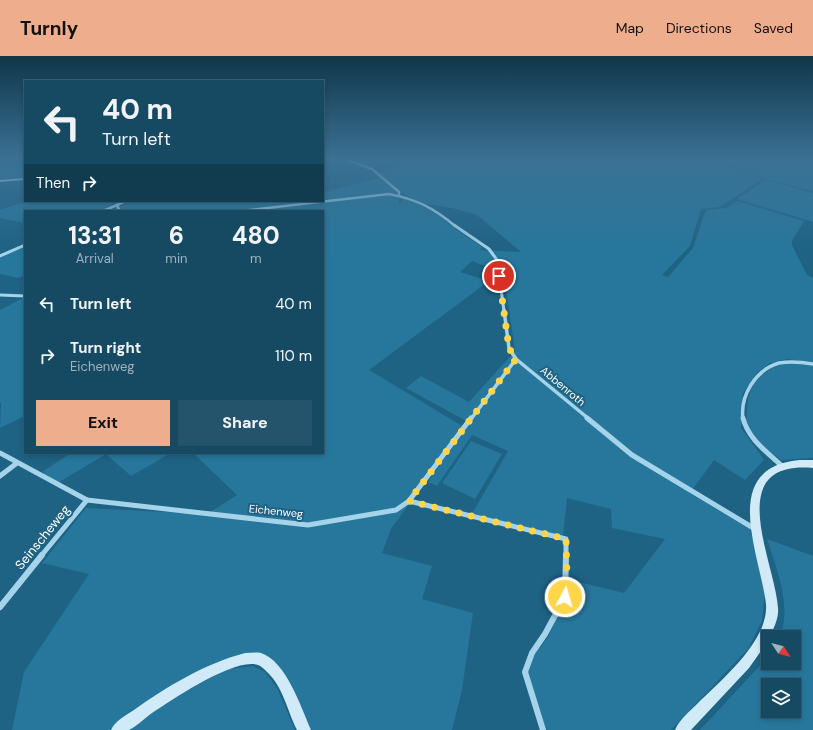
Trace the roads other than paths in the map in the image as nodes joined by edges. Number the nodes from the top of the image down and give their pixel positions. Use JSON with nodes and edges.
{"nodes":[{"id":1,"x":397,"y":190,"type":"edge"},
{"id":2,"x":399,"y":194,"type":"junction"},
{"id":3,"x":324,"y":201,"type":"edge"},
{"id":4,"x":124,"y":202,"type":"edge"},
{"id":5,"x":318,"y":202,"type":"edge"},
{"id":6,"x":119,"y":204,"type":"junction"},
{"id":7,"x":105,"y":210,"type":"edge"},
{"id":8,"x":119,"y":210,"type":"edge"},
{"id":9,"x":250,"y":210,"type":"edge"},
{"id":10,"x":24,"y":245,"type":"edge"},
{"id":11,"x":0,"y":256,"type":"edge"},
{"id":12,"x":0,"y":295,"type":"edge"},
{"id":13,"x":24,"y":296,"type":"edge"},
{"id":14,"x":516,"y":359,"type":"junction"},
{"id":15,"x":813,"y":364,"type":"edge"},
{"id":16,"x":0,"y":453,"type":"edge"},
{"id":17,"x":17,"y":463,"type":"junction"},
{"id":18,"x":813,"y":464,"type":"edge"},
{"id":19,"x":782,"y":466,"type":"junction"},
{"id":20,"x":0,"y":476,"type":"edge"},
{"id":21,"x":87,"y":500,"type":"junction"},
{"id":22,"x":409,"y":501,"type":"junction"},
{"id":23,"x":755,"y":529,"type":"junction"},
{"id":24,"x":0,"y":607,"type":"edge"},
{"id":25,"x":118,"y":730,"type":"edge"},
{"id":26,"x":304,"y":730,"type":"edge"},
{"id":27,"x":543,"y":730,"type":"edge"},
{"id":28,"x":682,"y":730,"type":"edge"}],
"edges":[{"from":1,"to":2,"type":"street"},
{"from":2,"to":3,"type":"street"},
{"from":2,"to":14,"type":"street","name":"Abbenroth"},
{"from":4,"to":6,"type":"street"},
{"from":5,"to":9,"type":"street"},
{"from":6,"to":7,"type":"street"},
{"from":6,"to":8,"type":"street"},
{"from":10,"to":11,"type":"street"},
{"from":12,"to":13,"type":"street"},
{"from":14,"to":22,"type":"street","name":"Eichenweg"},
{"from":14,"to":23,"type":"street","name":"Abbenroth"},
{"from":15,"to":19,"type":"street"},
{"from":16,"to":17,"type":"street","name":"Eichenweg"},
{"from":17,"to":20,"type":"street"},
{"from":17,"to":21,"type":"street","name":"Eichenweg"},
{"from":18,"to":19,"type":"main road"},
{"from":19,"to":23,"type":"main road"},
{"from":21,"to":22,"type":"street","name":"Eichenweg"},
{"from":21,"to":24,"type":"street","name":"Seinscheweg"},
{"from":22,"to":27,"type":"street"},
{"from":23,"to":28,"type":"main road"},
{"from":25,"to":26,"type":"main road"}]}
